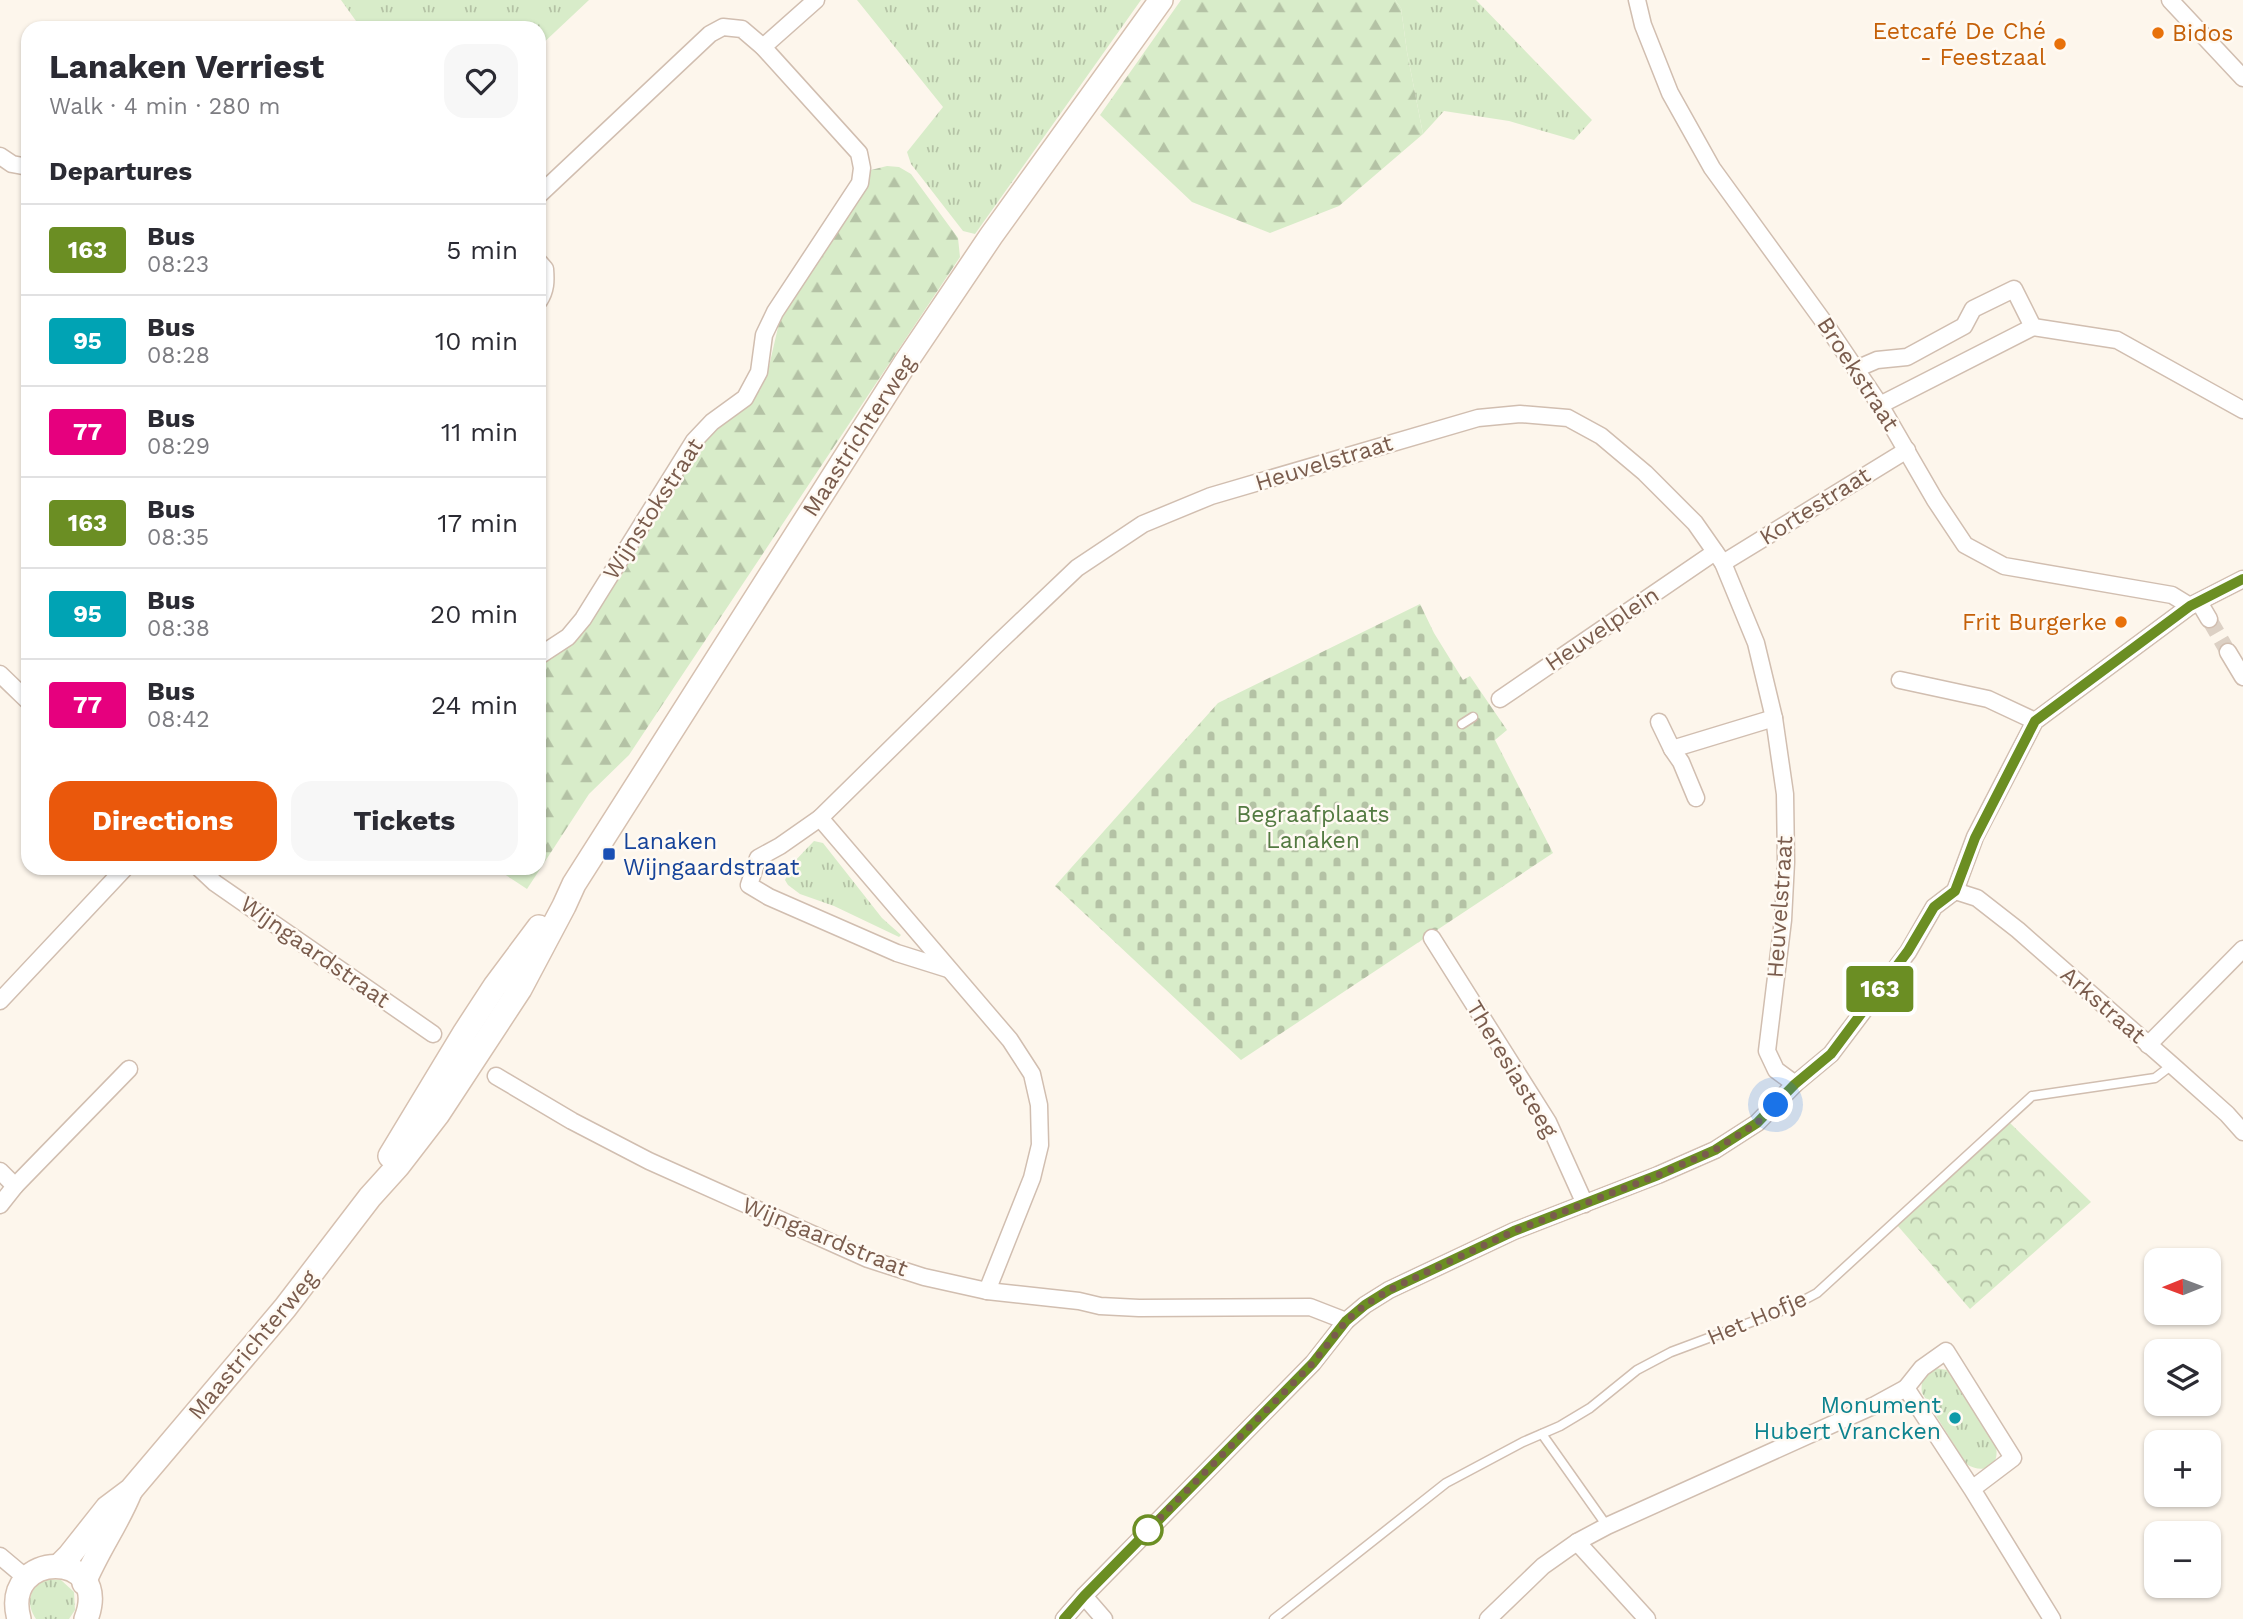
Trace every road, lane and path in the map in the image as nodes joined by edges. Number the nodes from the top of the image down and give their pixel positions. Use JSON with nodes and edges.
{"nodes":[{"id":1,"x":816,"y":0,"type":"edge"},
{"id":2,"x":1161,"y":0,"type":"edge"},
{"id":3,"x":1637,"y":0,"type":"edge"},
{"id":4,"x":2170,"y":0,"type":"edge"},
{"id":5,"x":762,"y":47,"type":"junction"},
{"id":6,"x":2243,"y":78,"type":"edge"},
{"id":7,"x":0,"y":156,"type":"edge"},
{"id":8,"x":21,"y":165,"type":"edge"},
{"id":9,"x":546,"y":188,"type":"edge"},
{"id":10,"x":2033,"y":327,"type":"junction"},
{"id":11,"x":1856,"y":369,"type":"junction"},
{"id":12,"x":1880,"y":405,"type":"junction"},
{"id":13,"x":2243,"y":411,"type":"edge"},
{"id":14,"x":1907,"y":450,"type":"junction"},
{"id":15,"x":1719,"y":558,"type":"junction"},
{"id":16,"x":2243,"y":579,"type":"edge"},
{"id":17,"x":2195,"y":604,"type":"junction"},
{"id":18,"x":2209,"y":619,"type":"tunnel mouth"},
{"id":19,"x":546,"y":651,"type":"edge"},
{"id":20,"x":2228,"y":652,"type":"tunnel mouth"},
{"id":21,"x":0,"y":674,"type":"edge"},
{"id":22,"x":2243,"y":677,"type":"edge"},
{"id":23,"x":1899,"y":680,"type":"dead end"},
{"id":24,"x":21,"y":694,"type":"edge"},
{"id":25,"x":1495,"y":702,"type":"dead end"},
{"id":26,"x":1473,"y":717,"type":"dead end"},
{"id":27,"x":1774,"y":718,"type":"junction"},
{"id":28,"x":2035,"y":721,"type":"junction"},
{"id":29,"x":1659,"y":722,"type":"dead end"},
{"id":30,"x":1462,"y":724,"type":"dead end"},
{"id":31,"x":1672,"y":749,"type":"junction"},
{"id":32,"x":1696,"y":798,"type":"dead end"},
{"id":33,"x":820,"y":818,"type":"junction"},
{"id":34,"x":118,"y":875,"type":"edge"},
{"id":35,"x":206,"y":875,"type":"edge"},
{"id":36,"x":1955,"y":891,"type":"junction"},
{"id":37,"x":1432,"y":938,"type":"dead end"},
{"id":38,"x":2243,"y":949,"type":"edge"},
{"id":39,"x":948,"y":970,"type":"junction"},
{"id":40,"x":0,"y":1001,"type":"edge"},
{"id":41,"x":433,"y":1034,"type":"dead end"},
{"id":42,"x":2148,"y":1045,"type":"junction"},
{"id":43,"x":2172,"y":1065,"type":"junction"},
{"id":44,"x":129,"y":1069,"type":"dead end"},
{"id":45,"x":496,"y":1076,"type":"dead end"},
{"id":46,"x":1795,"y":1084,"type":"junction"},
{"id":47,"x":2243,"y":1132,"type":"edge"},
{"id":48,"x":0,"y":1171,"type":"edge"},
{"id":49,"x":15,"y":1186,"type":"junction"},
{"id":50,"x":1585,"y":1204,"type":"junction"},
{"id":51,"x":0,"y":1205,"type":"edge"},
{"id":52,"x":987,"y":1291,"type":"junction"},
{"id":53,"x":1346,"y":1321,"type":"junction"},
{"id":54,"x":1906,"y":1388,"type":"junction"},
{"id":55,"x":1542,"y":1434,"type":"junction"},
{"id":56,"x":1972,"y":1489,"type":"junction"},
{"id":57,"x":131,"y":1490,"type":"junction"},
{"id":58,"x":1607,"y":1526,"type":"junction"},
{"id":59,"x":1577,"y":1542,"type":"junction"},
{"id":60,"x":0,"y":1556,"type":"edge"},
{"id":61,"x":59,"y":1566,"type":"junction"},
{"id":62,"x":25,"y":1577,"type":"junction"},
{"id":63,"x":85,"y":1583,"type":"junction"},
{"id":64,"x":1084,"y":1596,"type":"junction"},
{"id":65,"x":19,"y":1619,"type":"edge"},
{"id":66,"x":86,"y":1619,"type":"edge"},
{"id":67,"x":1064,"y":1619,"type":"edge"},
{"id":68,"x":1104,"y":1619,"type":"edge"},
{"id":69,"x":1274,"y":1619,"type":"edge"},
{"id":70,"x":1488,"y":1619,"type":"edge"},
{"id":71,"x":1647,"y":1619,"type":"edge"},
{"id":72,"x":2052,"y":1619,"type":"edge"}],
"edges":[{"from":1,"to":5,"type":"street"},
{"from":2,"to":57,"type":"main road","name":"Maastrichterweg"},
{"from":3,"to":11,"type":"street","name":"Broekstraat"},
{"from":4,"to":6,"type":"street"},
{"from":5,"to":9,"type":"street","name":"Wijnstokstraat"},
{"from":5,"to":19,"type":"street","name":"Wijnstokstraat"},
{"from":7,"to":8,"type":"street"},
{"from":10,"to":11,"type":"street"},
{"from":10,"to":12,"type":"street"},
{"from":10,"to":13,"type":"street"},
{"from":11,"to":12,"type":"street","name":"Broekstraat"},
{"from":12,"to":14,"type":"street","name":"Broekstraat"},
{"from":14,"to":15,"type":"street","name":"Kortestraat"},
{"from":14,"to":17,"type":"street","name":"Broekstraat"},
{"from":15,"to":25,"type":"street","name":"Heuvelplein"},
{"from":15,"to":27,"type":"street","name":"Heuvelstraat"},
{"from":15,"to":33,"type":"street","name":"Heuvelstraat"},
{"from":16,"to":17,"type":"street"},
{"from":17,"to":18,"type":"street"},
{"from":17,"to":28,"type":"street"},
{"from":20,"to":22,"type":"street"},
{"from":21,"to":24,"type":"street"},
{"from":23,"to":28,"type":"street"},
{"from":26,"to":30,"type":"lane"},
{"from":27,"to":31,"type":"street"},
{"from":27,"to":46,"type":"street","name":"Heuvelstraat"},
{"from":28,"to":36,"type":"street"},
{"from":29,"to":31,"type":"street"},
{"from":31,"to":32,"type":"street"},
{"from":33,"to":39,"type":"street"},
{"from":33,"to":39,"type":"street","name":"Heuvelstraat"},
{"from":34,"to":40,"type":"street"},
{"from":35,"to":41,"type":"street","name":"Wijngaardstraat"},
{"from":36,"to":42,"type":"street","name":"Arkstraat"},
{"from":36,"to":46,"type":"street"},
{"from":37,"to":50,"type":"street","name":"Theresiasteeg"},
{"from":38,"to":42,"type":"street"},
{"from":39,"to":52,"type":"street"},
{"from":42,"to":43,"type":"street","name":"Arkstraat"},
{"from":43,"to":47,"type":"street","name":"Arkstraat"},
{"from":43,"to":55,"type":"lane","name":"Het Hofje"},
{"from":44,"to":49,"type":"street"},
{"from":45,"to":52,"type":"street","name":"Wijngaardstraat"},
{"from":46,"to":50,"type":"street"},
{"from":48,"to":49,"type":"street"},
{"from":49,"to":51,"type":"street"},
{"from":50,"to":53,"type":"street"},
{"from":52,"to":53,"type":"street","name":"Wijngaardstraat"},
{"from":53,"to":64,"type":"street"},
{"from":54,"to":56,"type":"street"},
{"from":54,"to":56,"type":"street"},
{"from":54,"to":58,"type":"street"},
{"from":55,"to":58,"type":"lane"},
{"from":55,"to":69,"type":"lane","name":"Het Hofje"},
{"from":56,"to":72,"type":"street"},
{"from":57,"to":61,"type":"main road","name":"Maastrichterweg"},
{"from":57,"to":63,"type":"main road","name":"Maastrichterweg"},
{"from":58,"to":59,"type":"street"},
{"from":59,"to":70,"type":"street"},
{"from":59,"to":71,"type":"street"},
{"from":60,"to":62,"type":"street"},
{"from":61,"to":62,"type":"main road"},
{"from":61,"to":63,"type":"main road"},
{"from":62,"to":65,"type":"main road"},
{"from":63,"to":66,"type":"main road","name":"Maastrichterweg"},
{"from":64,"to":67,"type":"street"},
{"from":64,"to":68,"type":"street"}]}
